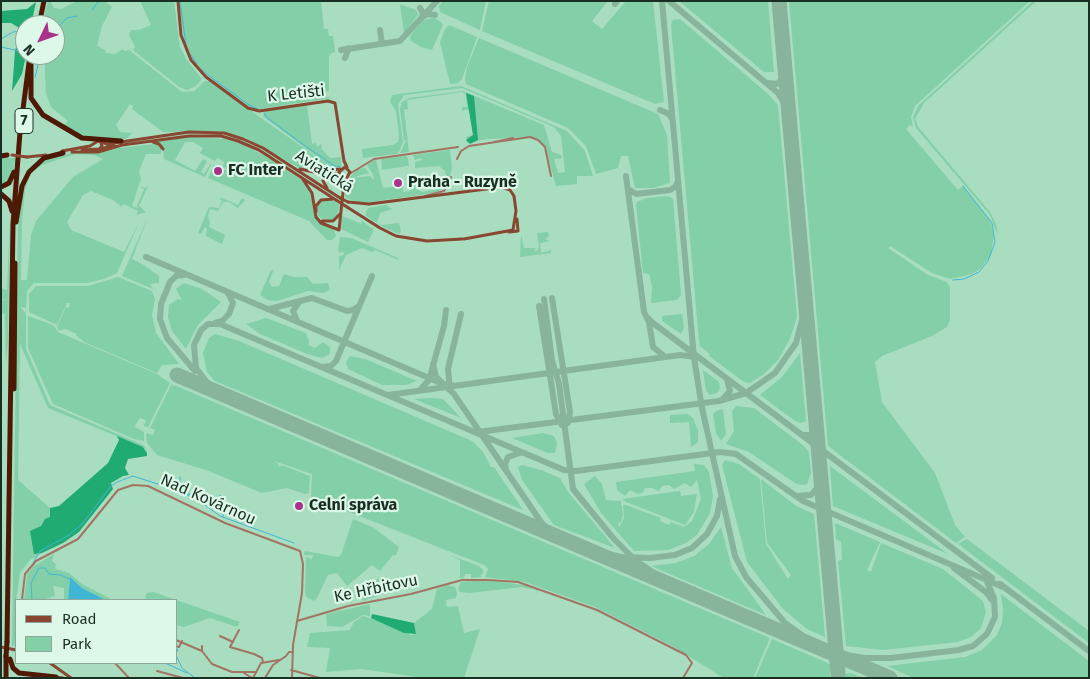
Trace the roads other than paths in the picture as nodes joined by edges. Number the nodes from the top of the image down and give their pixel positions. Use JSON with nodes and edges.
{"nodes":[{"id":1,"x":42,"y":1,"type":"edge"},
{"id":2,"x":178,"y":1,"type":"edge"},
{"id":3,"x":40,"y":15,"type":"edge"},
{"id":4,"x":31,"y":65,"type":"edge"},
{"id":5,"x":32,"y":65,"type":"joint"},
{"id":6,"x":66,"y":130,"type":"junction"},
{"id":7,"x":147,"y":141,"type":"junction"},
{"id":8,"x":97,"y":142,"type":"junction"},
{"id":9,"x":121,"y":143,"type":"junction"},
{"id":10,"x":458,"y":147,"type":"dead end"},
{"id":11,"x":98,"y":149,"type":"junction"},
{"id":12,"x":163,"y":149,"type":"dead end"},
{"id":13,"x":71,"y":152,"type":"junction"},
{"id":14,"x":63,"y":153,"type":"junction"},
{"id":15,"x":4,"y":155,"type":"edge"},
{"id":16,"x":46,"y":155,"type":"junction"},
{"id":17,"x":278,"y":158,"type":"junction"},
{"id":18,"x":17,"y":159,"type":"junction"},
{"id":19,"x":457,"y":159,"type":"dead end"},
{"id":20,"x":344,"y":160,"type":"junction"},
{"id":21,"x":341,"y":168,"type":"junction"},
{"id":22,"x":348,"y":168,"type":"junction"},
{"id":23,"x":354,"y":169,"type":"junction"},
{"id":24,"x":349,"y":175,"type":"junction"},
{"id":25,"x":301,"y":176,"type":"junction"},
{"id":26,"x":341,"y":176,"type":"junction"},
{"id":27,"x":551,"y":176,"type":"dead end"},
{"id":28,"x":451,"y":177,"type":"dead end"},
{"id":29,"x":344,"y":185,"type":"junction"},
{"id":30,"x":1,"y":187,"type":"edge"},
{"id":31,"x":1,"y":194,"type":"edge"},
{"id":32,"x":335,"y":197,"type":"junction"},
{"id":33,"x":423,"y":197,"type":"junction"},
{"id":34,"x":341,"y":212,"type":"junction"},
{"id":35,"x":17,"y":216,"type":"junction"},
{"id":36,"x":322,"y":221,"type":"junction"},
{"id":37,"x":13,"y":224,"type":"junction"},
{"id":38,"x":339,"y":230,"type":"junction"},
{"id":39,"x":22,"y":599,"type":"edge"},
{"id":40,"x":297,"y":621,"type":"junction"},
{"id":41,"x":239,"y":630,"type":"dead end"},
{"id":42,"x":220,"y":636,"type":"dead end"},
{"id":43,"x":178,"y":640,"type":"edge"},
{"id":44,"x":182,"y":641,"type":"junction"},
{"id":45,"x":9,"y":642,"type":"junction"},
{"id":46,"x":233,"y":642,"type":"junction"},
{"id":47,"x":293,"y":645,"type":"junction"},
{"id":48,"x":202,"y":646,"type":"dead end"},
{"id":49,"x":178,"y":647,"type":"edge"},
{"id":50,"x":1,"y":648,"type":"edge"},
{"id":51,"x":15,"y":650,"type":"edge"},
{"id":52,"x":202,"y":651,"type":"junction"},
{"id":53,"x":289,"y":652,"type":"junction"},
{"id":54,"x":293,"y":652,"type":"junction"},
{"id":55,"x":9,"y":657,"type":"junction"},
{"id":56,"x":281,"y":660,"type":"junction"},
{"id":57,"x":270,"y":661,"type":"junction"},
{"id":58,"x":263,"y":662,"type":"junction"},
{"id":59,"x":51,"y":664,"type":"edge"},
{"id":60,"x":116,"y":664,"type":"edge"},
{"id":61,"x":273,"y":665,"type":"junction"},
{"id":62,"x":55,"y":669,"type":"junction"},
{"id":63,"x":291,"y":670,"type":"junction"},
{"id":64,"x":157,"y":671,"type":"dead end"},
{"id":65,"x":242,"y":672,"type":"junction"},
{"id":66,"x":255,"y":672,"type":"junction"},
{"id":67,"x":24,"y":675,"type":"junction"},
{"id":68,"x":47,"y":676,"type":"junction"},
{"id":69,"x":56,"y":677,"type":"edge"},
{"id":70,"x":8,"y":678,"type":"edge"},
{"id":71,"x":15,"y":678,"type":"edge"},
{"id":72,"x":64,"y":678,"type":"edge"},
{"id":73,"x":71,"y":678,"type":"edge"},
{"id":74,"x":129,"y":678,"type":"edge"},
{"id":75,"x":183,"y":678,"type":"edge"},
{"id":76,"x":253,"y":678,"type":"edge"},
{"id":77,"x":266,"y":678,"type":"edge"},
{"id":78,"x":292,"y":678,"type":"edge"},
{"id":79,"x":320,"y":678,"type":"edge"},
{"id":80,"x":683,"y":678,"type":"edge"}],
"edges":[{"from":1,"to":3,"type":"highway"},
{"from":2,"to":20,"type":"main road","name":"K Letišti"},
{"from":4,"to":18,"type":"highway","number":"7"},
{"from":5,"to":6,"type":"highway"},
{"from":5,"to":35,"type":"highway","number":"7"},
{"from":6,"to":8,"type":"highway"},
{"from":6,"to":9,"type":"highway"},
{"from":7,"to":9,"type":"main road","name":"Aviatická"},
{"from":7,"to":12,"type":"main road"},
{"from":7,"to":25,"type":"main road","name":"Aviatická"},
{"from":8,"to":9,"type":"main road","name":"Aviatická"},
{"from":8,"to":11,"type":"main road"},
{"from":8,"to":11,"type":"main road"},
{"from":8,"to":16,"type":"main road","name":"Aviatická"},
{"from":9,"to":11,"type":"main road"},
{"from":9,"to":13,"type":"main road","name":"Aviatická"},
{"from":9,"to":17,"type":"main road","name":"Aviatická"},
{"from":10,"to":23,"type":"street"},
{"from":11,"to":13,"type":"main road"},
{"from":13,"to":14,"type":"main road"},
{"from":14,"to":16,"type":"main road"},
{"from":14,"to":35,"type":"highway"},
{"from":15,"to":16,"type":"main road","bridge":true},
{"from":17,"to":21,"type":"main road"},
{"from":17,"to":32,"type":"main road","name":"Aviatická"},
{"from":18,"to":30,"type":"highway"},
{"from":18,"to":37,"type":"highway","number":"7"},
{"from":19,"to":27,"type":"street"},
{"from":20,"to":21,"type":"main road","name":"K Letišti"},
{"from":20,"to":22,"type":"main road","name":"K Letišti"},
{"from":21,"to":22,"type":"main road"},
{"from":21,"to":26,"type":"main road","name":"K Letišti"},
{"from":22,"to":23,"type":"street"},
{"from":22,"to":24,"type":"main road","name":"K Letišti"},
{"from":23,"to":24,"type":"street"},
{"from":24,"to":26,"type":"main road"},
{"from":24,"to":29,"type":"main road","name":"K Letišti"},
{"from":25,"to":32,"type":"main road","name":"Aviatická"},
{"from":25,"to":38,"type":"main road"},
{"from":26,"to":29,"type":"main road","name":"K Letišti"},
{"from":26,"to":32,"type":"main road"},
{"from":28,"to":33,"type":"street"},
{"from":29,"to":34,"type":"main road","name":"K Letišti"},
{"from":31,"to":37,"type":"highway"},
{"from":32,"to":33,"type":"main road","name":"Aviatická","bridge":true},
{"from":32,"to":33,"type":"main road","name":"Aviatická","bridge":true},
{"from":32,"to":36,"type":"main road"},
{"from":34,"to":36,"type":"main road"},
{"from":34,"to":38,"type":"main road","name":"K Letišti"},
{"from":35,"to":45,"type":"highway","number":"7"},
{"from":36,"to":38,"type":"main road"},
{"from":37,"to":45,"type":"highway","number":"7"},
{"from":39,"to":40,"type":"street","name":"Nad Kovárnou"},
{"from":40,"to":47,"type":"street"},
{"from":40,"to":80,"type":"street","name":"Ke Hřbitovu"},
{"from":41,"to":46,"type":"street"},
{"from":42,"to":46,"type":"street"},
{"from":43,"to":44,"type":"street"},
{"from":44,"to":49,"type":"street"},
{"from":44,"to":52,"type":"street"},
{"from":45,"to":55,"type":"highway","number":"7","bridge":true},
{"from":46,"to":58,"type":"street"},
{"from":47,"to":53,"type":"street"},
{"from":47,"to":54,"type":"street"},
{"from":48,"to":52,"type":"street"},
{"from":50,"to":51,"type":"main road"},
{"from":52,"to":65,"type":"street"},
{"from":53,"to":54,"type":"street"},
{"from":53,"to":56,"type":"street"},
{"from":54,"to":63,"type":"street"},
{"from":55,"to":67,"type":"highway"},
{"from":55,"to":70,"type":"highway","number":"7"},
{"from":56,"to":57,"type":"street"},
{"from":56,"to":61,"type":"street"},
{"from":57,"to":58,"type":"street"},
{"from":57,"to":61,"type":"street"},
{"from":58,"to":66,"type":"street"},
{"from":59,"to":62,"type":"main road"},
{"from":60,"to":74,"type":"street"},
{"from":61,"to":77,"type":"street"},
{"from":62,"to":68,"type":"main road"},
{"from":62,"to":69,"type":"main road"},
{"from":62,"to":73,"type":"main road"},
{"from":63,"to":78,"type":"street"},
{"from":63,"to":79,"type":"street"},
{"from":64,"to":75,"type":"street"},
{"from":65,"to":66,"type":"street"},
{"from":65,"to":76,"type":"street"},
{"from":66,"to":76,"type":"street"},
{"from":67,"to":68,"type":"highway"},
{"from":67,"to":71,"type":"highway"},
{"from":68,"to":69,"type":"highway"},
{"from":69,"to":72,"type":"main road"}]}
